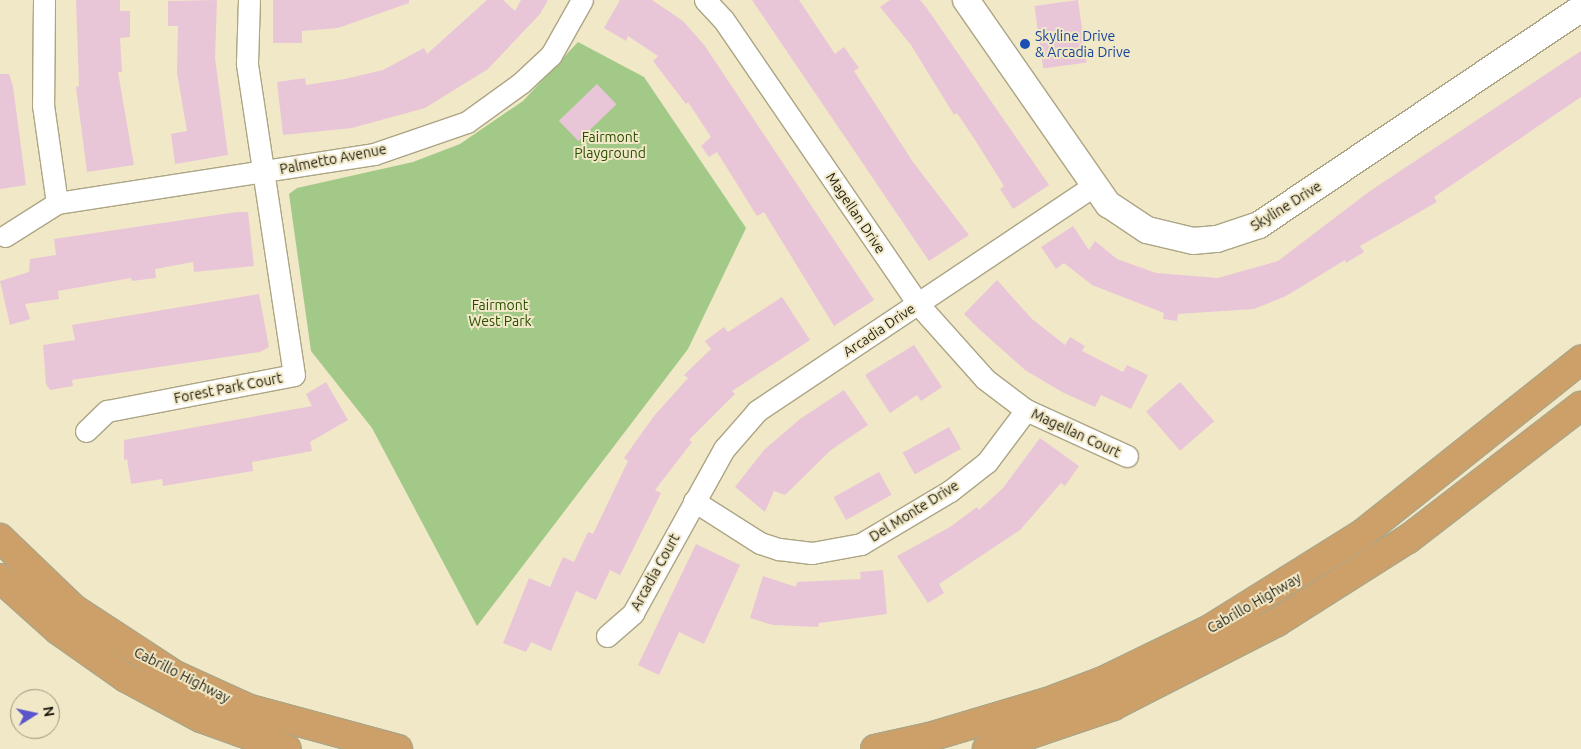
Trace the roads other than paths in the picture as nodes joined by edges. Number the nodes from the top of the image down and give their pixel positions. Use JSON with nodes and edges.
{"nodes":[{"id":1,"x":44,"y":0,"type":"edge"},
{"id":2,"x":249,"y":0,"type":"edge"},
{"id":3,"x":582,"y":0,"type":"edge"},
{"id":4,"x":705,"y":0,"type":"edge"},
{"id":5,"x":966,"y":0,"type":"edge"},
{"id":6,"x":1581,"y":9,"type":"edge"},
{"id":7,"x":266,"y":172,"type":"junction"},
{"id":8,"x":1093,"y":186,"type":"junction"},
{"id":9,"x":57,"y":203,"type":"junction"},
{"id":10,"x":5,"y":236,"type":"dead end"},
{"id":11,"x":918,"y":304,"type":"junction"},
{"id":12,"x":1581,"y":360,"type":"edge"},
{"id":13,"x":1581,"y":406,"type":"edge"},
{"id":14,"x":1026,"y":410,"type":"junction"},
{"id":15,"x":86,"y":431,"type":"dead end"},
{"id":16,"x":1127,"y":456,"type":"dead end"},
{"id":17,"x":694,"y":501,"type":"junction"},
{"id":18,"x":0,"y":538,"type":"edge"},
{"id":19,"x":0,"y":578,"type":"edge"},
{"id":20,"x":607,"y":636,"type":"dead end"},
{"id":21,"x":287,"y":749,"type":"edge"},
{"id":22,"x":398,"y":749,"type":"edge"},
{"id":23,"x":874,"y":749,"type":"edge"},
{"id":24,"x":987,"y":749,"type":"edge"}],
"edges":[{"from":1,"to":9,"type":"street"},
{"from":2,"to":7,"type":"street"},
{"from":3,"to":7,"type":"street","name":"Palmetto Avenue"},
{"from":4,"to":11,"type":"street","name":"Magellan Drive"},
{"from":5,"to":8,"type":"street","name":"Skyline Drive"},
{"from":6,"to":8,"type":"street","name":"Skyline Drive"},
{"from":7,"to":9,"type":"street","name":"Palmetto Avenue"},
{"from":7,"to":15,"type":"street","name":"Forest Park Court"},
{"from":8,"to":11,"type":"street","name":"Arcadia Drive"},
{"from":9,"to":10,"type":"street"},
{"from":11,"to":14,"type":"street","name":"Magellan Drive"},
{"from":11,"to":17,"type":"street","name":"Arcadia Drive"},
{"from":12,"to":23,"type":"highway","name":"Cabrillo Highway"},
{"from":13,"to":24,"type":"highway","name":"Cabrillo Highway"},
{"from":14,"to":16,"type":"street","name":"Magellan Court"},
{"from":14,"to":17,"type":"street","name":"Del Monte Drive"},
{"from":17,"to":20,"type":"street","name":"Arcadia Court"},
{"from":18,"to":22,"type":"highway","name":"Cabrillo Highway"},
{"from":19,"to":21,"type":"highway","name":"Cabrillo Highway"}]}
